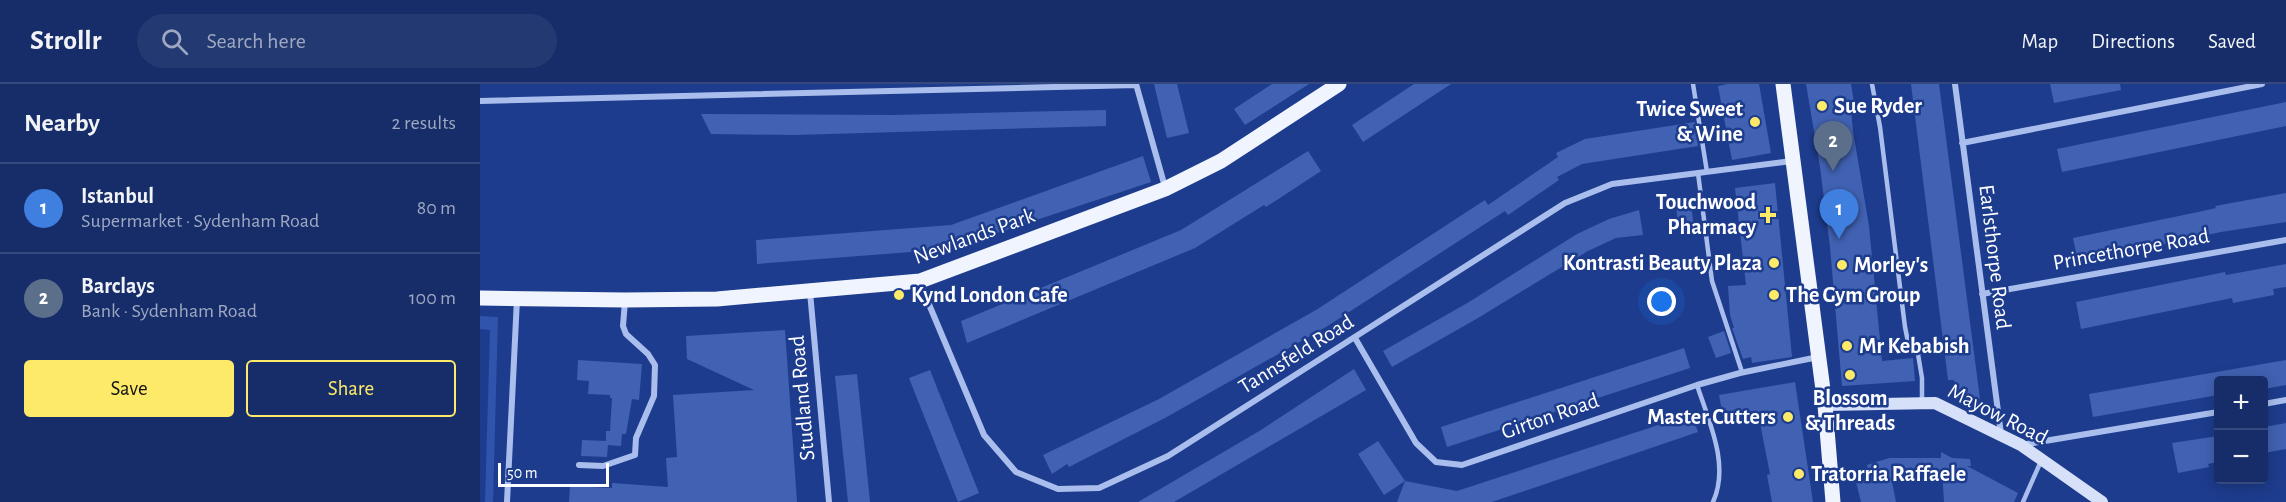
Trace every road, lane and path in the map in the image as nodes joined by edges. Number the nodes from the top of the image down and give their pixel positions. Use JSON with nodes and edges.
{"nodes":[{"id":1,"x":1339,"y":84,"type":"edge"},
{"id":2,"x":1693,"y":84,"type":"edge"},
{"id":3,"x":1783,"y":84,"type":"edge"},
{"id":4,"x":1872,"y":84,"type":"edge"},
{"id":5,"x":1955,"y":84,"type":"edge"},
{"id":6,"x":2262,"y":84,"type":"edge"},
{"id":7,"x":1136,"y":85,"type":"edge"},
{"id":8,"x":480,"y":101,"type":"edge"},
{"id":9,"x":1962,"y":143,"type":"junction"},
{"id":10,"x":1793,"y":160,"type":"junction"},
{"id":11,"x":1707,"y":172,"type":"junction"},
{"id":12,"x":1698,"y":173,"type":"junction"},
{"id":13,"x":1165,"y":189,"type":"junction"},
{"id":14,"x":2286,"y":240,"type":"edge"},
{"id":15,"x":920,"y":281,"type":"junction"},
{"id":16,"x":810,"y":291,"type":"junction"},
{"id":17,"x":1982,"y":294,"type":"junction"},
{"id":18,"x":480,"y":298,"type":"edge"},
{"id":19,"x":517,"y":298,"type":"junction"},
{"id":20,"x":625,"y":300,"type":"junction"},
{"id":21,"x":1355,"y":339,"type":"junction"},
{"id":22,"x":1819,"y":356,"type":"junction"},
{"id":23,"x":1742,"y":372,"type":"junction"},
{"id":24,"x":1698,"y":385,"type":"junction"},
{"id":25,"x":2286,"y":400,"type":"edge"},
{"id":26,"x":2268,"y":403,"type":"edge"},
{"id":27,"x":1922,"y":404,"type":"junction"},
{"id":28,"x":1825,"y":405,"type":"junction"},
{"id":29,"x":2214,"y":413,"type":"edge"},
{"id":30,"x":2001,"y":434,"type":"junction"},
{"id":31,"x":2020,"y":445,"type":"junction"},
{"id":32,"x":2042,"y":459,"type":"junction"},
{"id":33,"x":579,"y":465,"type":"dead end"},
{"id":34,"x":507,"y":502,"type":"edge"},
{"id":35,"x":829,"y":502,"type":"edge"},
{"id":36,"x":1713,"y":502,"type":"edge"},
{"id":37,"x":1833,"y":502,"type":"edge"},
{"id":38,"x":2023,"y":502,"type":"edge"},
{"id":39,"x":2102,"y":502,"type":"edge"}],
"edges":[{"from":1,"to":13,"type":"main road","name":"Newlands Park"},
{"from":2,"to":11,"type":"lane"},
{"from":3,"to":10,"type":"main road"},
{"from":4,"to":27,"type":"lane"},
{"from":5,"to":9,"type":"street","name":"Earlsthorpe Road"},
{"from":6,"to":9,"type":"street"},
{"from":7,"to":8,"type":"street"},
{"from":7,"to":13,"type":"street"},
{"from":9,"to":17,"type":"street","name":"Earlsthorpe Road"},
{"from":10,"to":11,"type":"street","name":"Tannsfeld Road"},
{"from":10,"to":22,"type":"main road"},
{"from":11,"to":12,"type":"street","name":"Tannsfeld Road"},
{"from":12,"to":21,"type":"street","name":"Tannsfeld Road"},
{"from":12,"to":23,"type":"lane"},
{"from":13,"to":15,"type":"main road","name":"Newlands Park"},
{"from":14,"to":17,"type":"street","name":"Princethorpe Road"},
{"from":15,"to":16,"type":"main road","name":"Newlands Park"},
{"from":15,"to":21,"type":"street","name":"Tannsfeld Road"},
{"from":16,"to":20,"type":"main road","name":"Newlands Park"},
{"from":16,"to":35,"type":"street","name":"Studland Road"},
{"from":17,"to":30,"type":"street","name":"Earlsthorpe Road"},
{"from":18,"to":19,"type":"main road","name":"Newlands Park"},
{"from":19,"to":20,"type":"main road","name":"Newlands Park"},
{"from":19,"to":34,"type":"street"},
{"from":20,"to":33,"type":"street"},
{"from":21,"to":24,"type":"street","name":"Girton Road"},
{"from":22,"to":23,"type":"street","name":"Girton Road"},
{"from":22,"to":28,"type":"main road"},
{"from":23,"to":24,"type":"street","name":"Girton Road"},
{"from":24,"to":36,"type":"lane"},
{"from":25,"to":26,"type":"street"},
{"from":27,"to":28,"type":"street","name":"Mayow Road"},
{"from":27,"to":30,"type":"street","name":"Mayow Road"},
{"from":28,"to":37,"type":"main road"},
{"from":29,"to":31,"type":"street"},
{"from":30,"to":31,"type":"street","name":"Mayow Road"},
{"from":31,"to":32,"type":"street","name":"Mayow Road"},
{"from":32,"to":38,"type":"lane"},
{"from":32,"to":39,"type":"street","name":"Mayow Road"}]}
